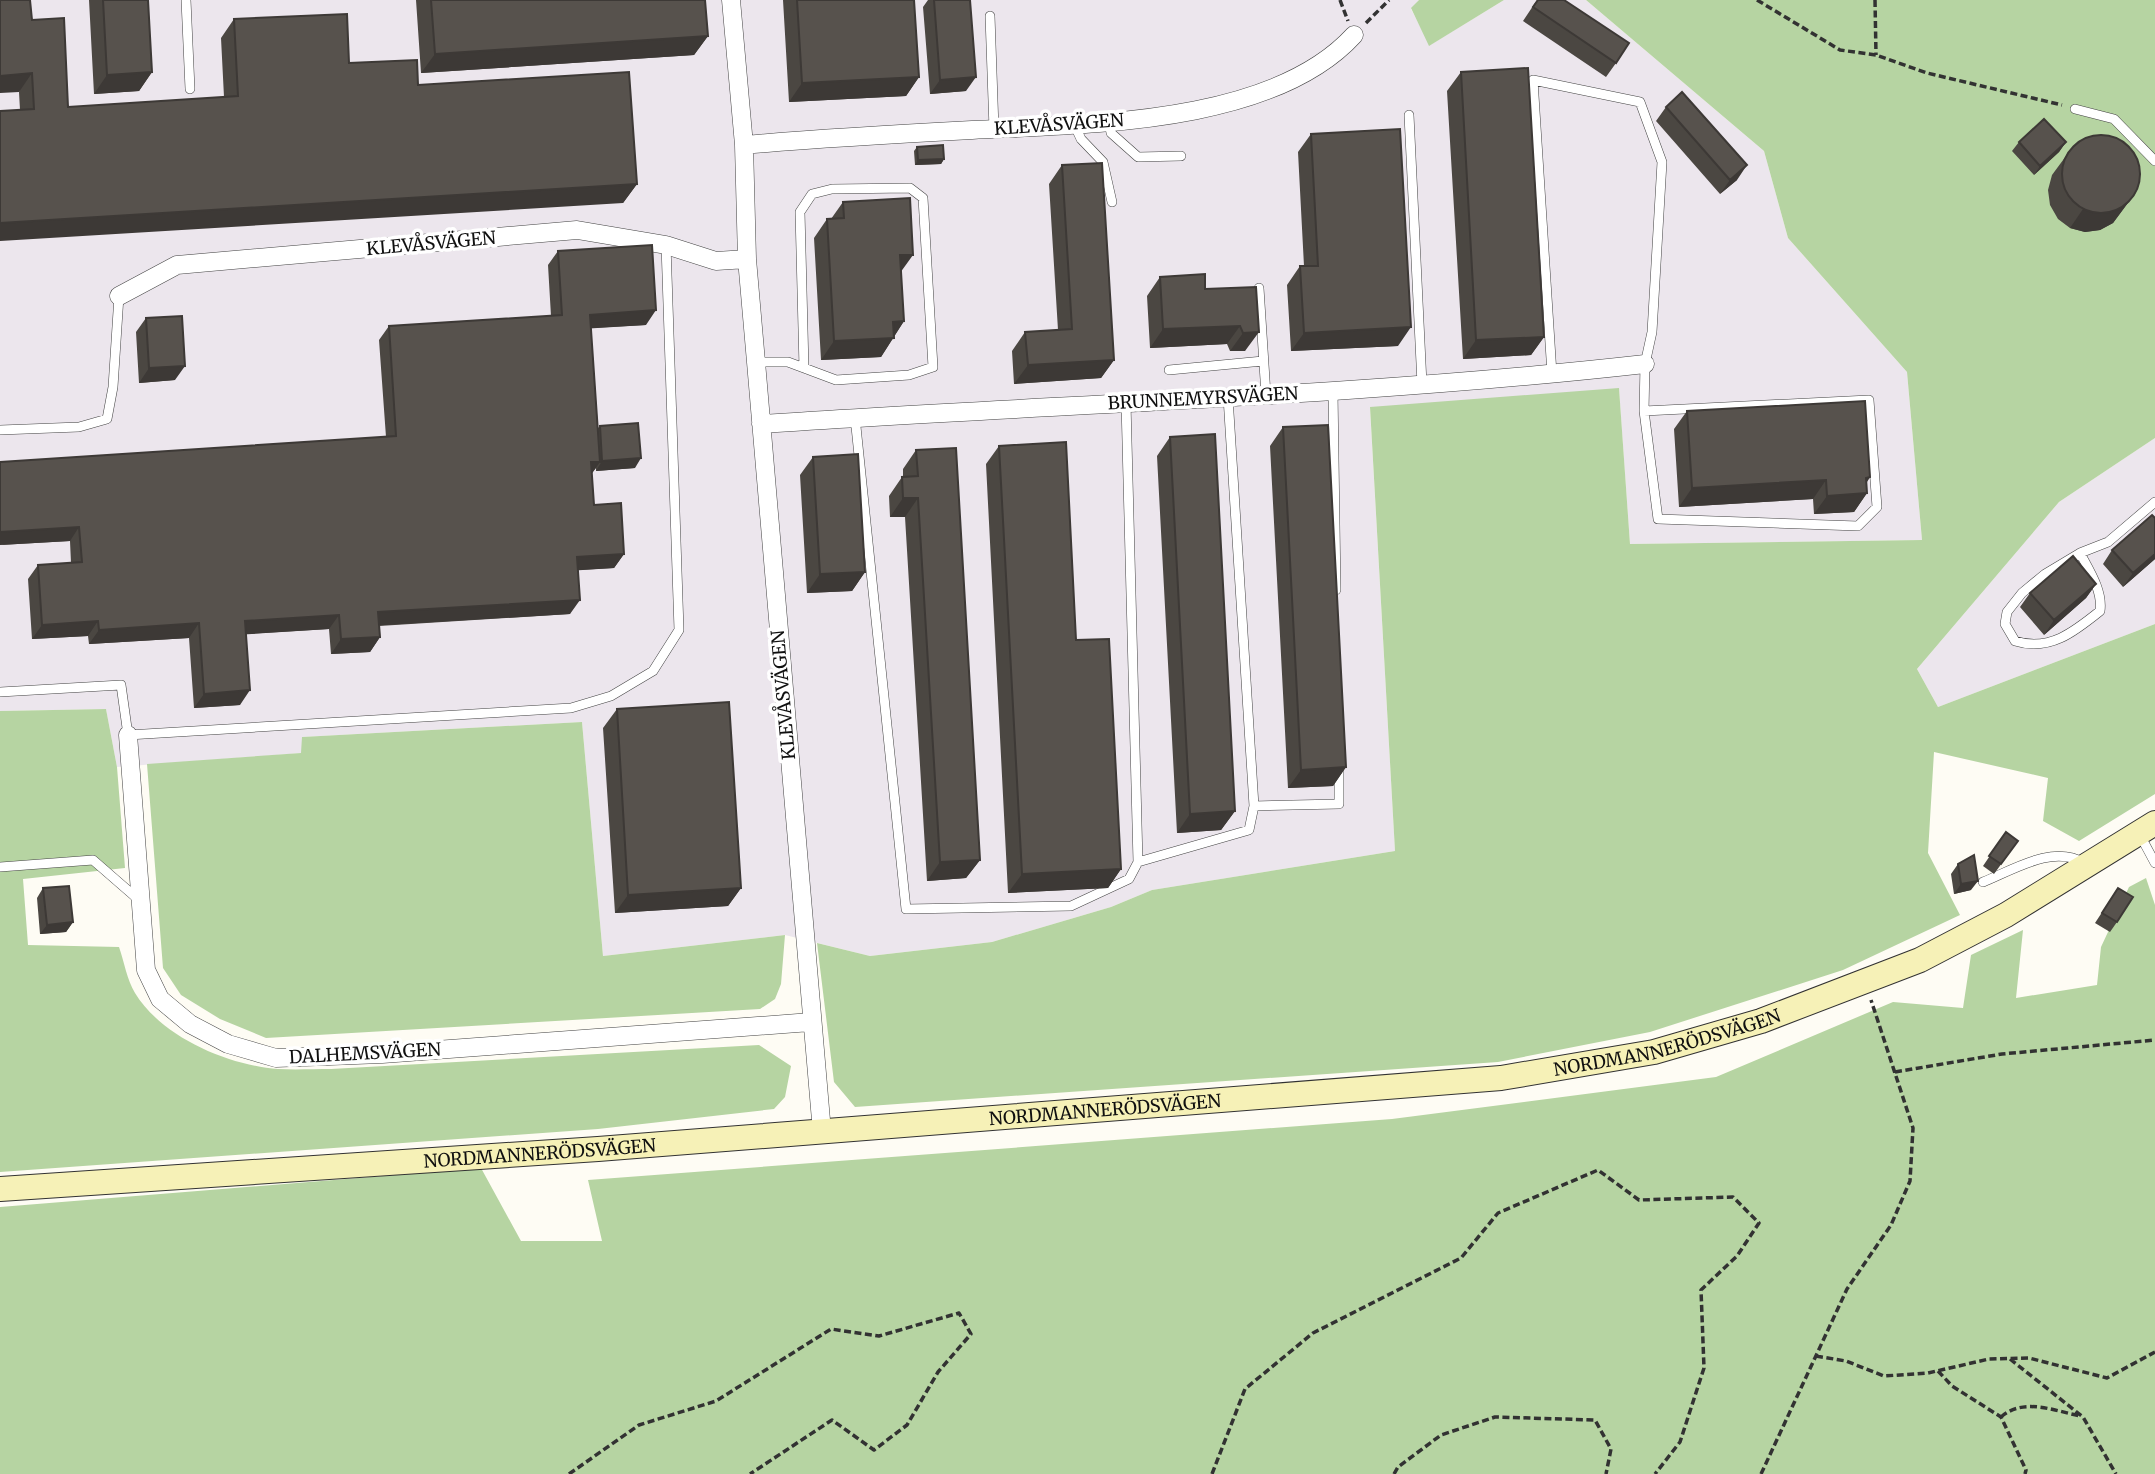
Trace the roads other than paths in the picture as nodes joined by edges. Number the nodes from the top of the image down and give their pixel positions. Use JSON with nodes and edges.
{"nodes":[{"id":1,"x":186,"y":0,"type":"edge"},
{"id":2,"x":731,"y":0,"type":"edge"},
{"id":3,"x":990,"y":16,"type":"dead end"},
{"id":4,"x":1354,"y":35,"type":"road end"},
{"id":5,"x":190,"y":89,"type":"dead end"},
{"id":6,"x":2076,"y":109,"type":"road end"},
{"id":7,"x":1409,"y":116,"type":"dead end"},
{"id":8,"x":1109,"y":121,"type":"junction"},
{"id":9,"x":1074,"y":124,"type":"junction"},
{"id":10,"x":994,"y":129,"type":"junction"},
{"id":11,"x":744,"y":145,"type":"junction"},
{"id":12,"x":1181,"y":156,"type":"dead end"},
{"id":13,"x":2155,"y":161,"type":"edge"},
{"id":14,"x":1112,"y":202,"type":"dead end"},
{"id":15,"x":666,"y":245,"type":"junction"},
{"id":16,"x":747,"y":259,"type":"junction"},
{"id":17,"x":1259,"y":288,"type":"edge"},
{"id":18,"x":119,"y":296,"type":"joint"},
{"id":19,"x":1263,"y":361,"type":"junction"},
{"id":20,"x":755,"y":362,"type":"junction"},
{"id":21,"x":1645,"y":364,"type":"junction"},
{"id":22,"x":804,"y":368,"type":"junction"},
{"id":23,"x":1169,"y":370,"type":"dead end"},
{"id":24,"x":1552,"y":374,"type":"junction"},
{"id":25,"x":1422,"y":384,"type":"junction"},
{"id":26,"x":1333,"y":392,"type":"junction"},
{"id":27,"x":1266,"y":395,"type":"junction"},
{"id":28,"x":1228,"y":397,"type":"junction"},
{"id":29,"x":1125,"y":401,"type":"junction"},
{"id":30,"x":1644,"y":411,"type":"junction"},
{"id":31,"x":855,"y":417,"type":"junction"},
{"id":32,"x":761,"y":424,"type":"junction"},
{"id":33,"x":0,"y":430,"type":"edge"},
{"id":34,"x":2155,"y":502,"type":"edge"},
{"id":35,"x":2080,"y":553,"type":"junction"},
{"id":36,"x":1336,"y":598,"type":"edge"},
{"id":37,"x":0,"y":692,"type":"edge"},
{"id":38,"x":128,"y":735,"type":"junction"},
{"id":39,"x":1339,"y":762,"type":"edge"},
{"id":40,"x":1254,"y":806,"type":"junction"},
{"id":41,"x":2147,"y":829,"type":"edge"},
{"id":42,"x":1138,"y":862,"type":"junction"},
{"id":43,"x":2155,"y":863,"type":"edge"},
{"id":44,"x":2089,"y":866,"type":"junction"},
{"id":45,"x":0,"y":867,"type":"edge"},
{"id":46,"x":1983,"y":882,"type":"dead end"},
{"id":47,"x":141,"y":901,"type":"junction"},
{"id":48,"x":811,"y":1023,"type":"junction"},
{"id":49,"x":821,"y":1132,"type":"junction"},
{"id":50,"x":0,"y":1189,"type":"edge"}],
"edges":[{"from":1,"to":5,"type":"lane"},
{"from":2,"to":11,"type":"street","name":"KLEVÅSVÄGEN"},
{"from":3,"to":10,"type":"lane"},
{"from":4,"to":8,"type":"street","name":"KLEVÅSVÄGEN"},
{"from":6,"to":13,"type":"lane"},
{"from":7,"to":25,"type":"lane"},
{"from":8,"to":9,"type":"street","name":"KLEVÅSVÄGEN"},
{"from":8,"to":12,"type":"lane"},
{"from":9,"to":10,"type":"street","name":"KLEVÅSVÄGEN"},
{"from":9,"to":14,"type":"lane"},
{"from":10,"to":11,"type":"street","name":"KLEVÅSVÄGEN"},
{"from":11,"to":16,"type":"street","name":"KLEVÅSVÄGEN"},
{"from":15,"to":16,"type":"street","name":"KLEVÅSVÄGEN"},
{"from":15,"to":18,"type":"street","name":"KLEVÅSVÄGEN"},
{"from":15,"to":38,"type":"lane"},
{"from":16,"to":20,"type":"street","name":"KLEVÅSVÄGEN"},
{"from":17,"to":19,"type":"lane"},
{"from":18,"to":33,"type":"lane"},
{"from":19,"to":23,"type":"lane"},
{"from":19,"to":27,"type":"lane"},
{"from":20,"to":22,"type":"lane"},
{"from":20,"to":32,"type":"street","name":"KLEVÅSVÄGEN"},
{"from":21,"to":24,"type":"street","name":"BRUNNEMYRSVÄGEN"},
{"from":21,"to":24,"type":"lane"},
{"from":21,"to":30,"type":"lane"},
{"from":22,"to":22,"type":"lane"},
{"from":24,"to":25,"type":"street","name":"BRUNNEMYRSVÄGEN"},
{"from":25,"to":26,"type":"street","name":"BRUNNEMYRSVÄGEN"},
{"from":26,"to":27,"type":"street","name":"BRUNNEMYRSVÄGEN"},
{"from":26,"to":36,"type":"lane"},
{"from":27,"to":28,"type":"street","name":"BRUNNEMYRSVÄGEN"},
{"from":28,"to":29,"type":"street","name":"BRUNNEMYRSVÄGEN"},
{"from":28,"to":40,"type":"lane"},
{"from":29,"to":31,"type":"street","name":"BRUNNEMYRSVÄGEN"},
{"from":29,"to":42,"type":"lane"},
{"from":30,"to":30,"type":"lane"},
{"from":31,"to":32,"type":"street","name":"BRUNNEMYRSVÄGEN"},
{"from":31,"to":42,"type":"lane"},
{"from":32,"to":48,"type":"street","name":"KLEVÅSVÄGEN"},
{"from":34,"to":35,"type":"lane"},
{"from":35,"to":35,"type":"lane"},
{"from":37,"to":38,"type":"lane"},
{"from":38,"to":47,"type":"street","name":"DALHEMSVÄGEN"},
{"from":39,"to":40,"type":"lane"},
{"from":40,"to":42,"type":"lane"},
{"from":41,"to":43,"type":"lane"},
{"from":41,"to":44,"type":"main road","name":"NORDMANNERÖDSVÄGEN"},
{"from":44,"to":46,"type":"lane"},
{"from":44,"to":49,"type":"main road","name":"NORDMANNERÖDSVÄGEN"},
{"from":45,"to":47,"type":"lane"},
{"from":47,"to":48,"type":"street","name":"DALHEMSVÄGEN"},
{"from":48,"to":49,"type":"street","name":"KLEVÅSVÄGEN"},
{"from":49,"to":50,"type":"main road","name":"NORDMANNERÖDSVÄGEN"}]}
